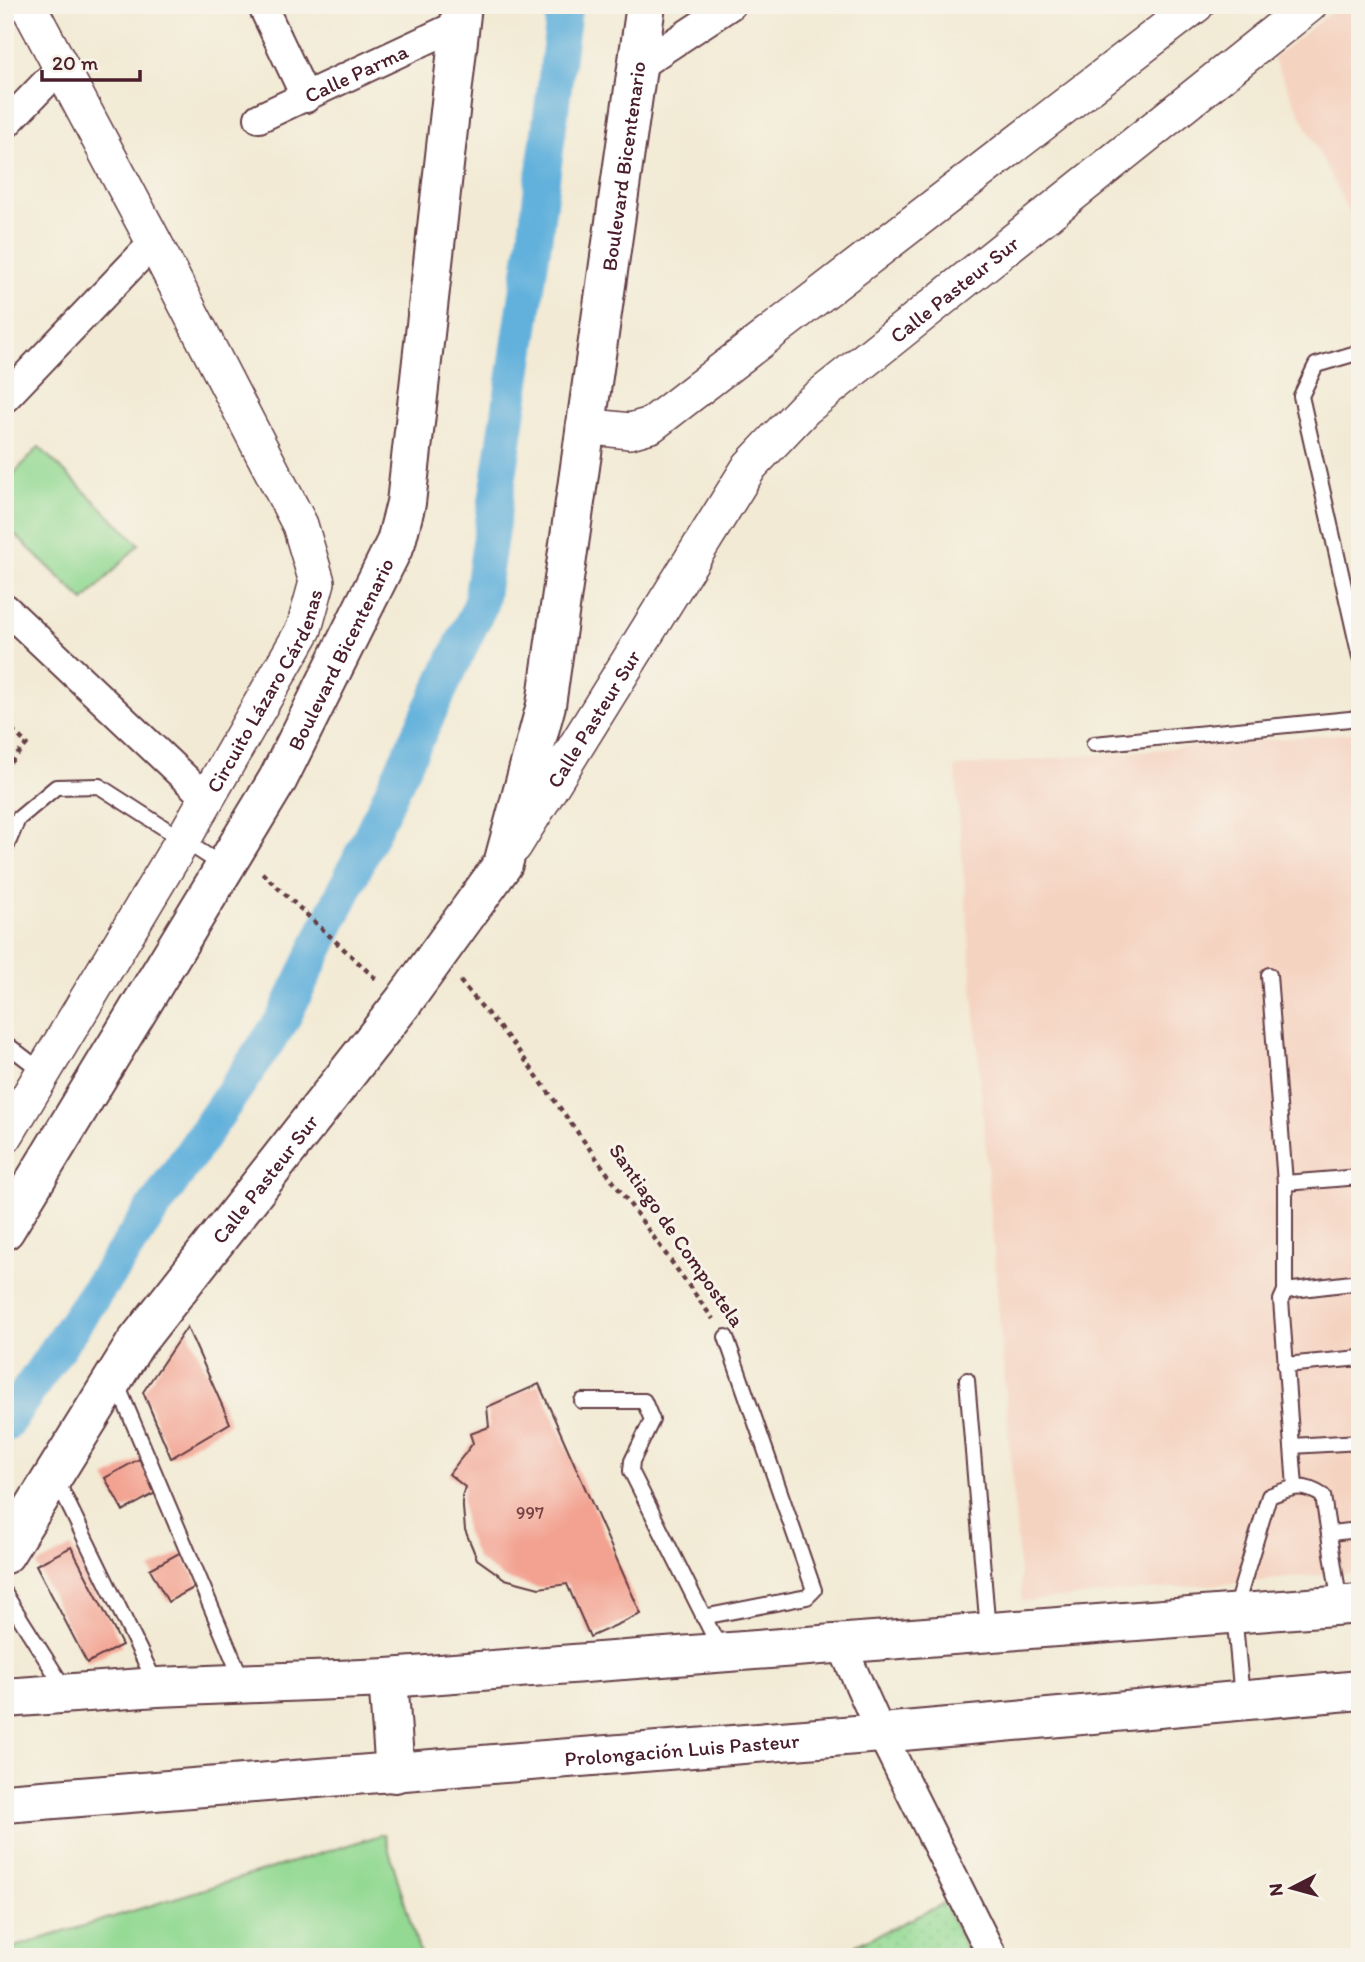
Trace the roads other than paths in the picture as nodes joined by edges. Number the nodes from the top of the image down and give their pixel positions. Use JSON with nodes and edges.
{"nodes":[{"id":1,"x":28,"y":5,"type":"edge"},
{"id":2,"x":262,"y":5,"type":"edge"},
{"id":3,"x":646,"y":5,"type":"edge"},
{"id":4,"x":731,"y":5,"type":"edge"},
{"id":5,"x":1196,"y":5,"type":"edge"},
{"id":6,"x":1309,"y":5,"type":"edge"},
{"id":7,"x":461,"y":15,"type":"edge"},
{"id":8,"x":637,"y":67,"type":"junction"},
{"id":9,"x":59,"y":69,"type":"junction"},
{"id":10,"x":306,"y":98,"type":"junction"},
{"id":11,"x":259,"y":118,"type":"dead end"},
{"id":12,"x":5,"y":125,"type":"edge"},
{"id":13,"x":154,"y":242,"type":"junction"},
{"id":14,"x":1360,"y":352,"type":"edge"},
{"id":15,"x":5,"y":398,"type":"edge"},
{"id":16,"x":584,"y":426,"type":"junction"},
{"id":17,"x":5,"y":608,"type":"edge"},
{"id":18,"x":1360,"y":657,"type":"edge"},
{"id":19,"x":1360,"y":718,"type":"edge"},
{"id":20,"x":1094,"y":744,"type":"dead end"},
{"id":21,"x":206,"y":798,"type":"junction"},
{"id":22,"x":184,"y":838,"type":"junction"},
{"id":23,"x":5,"y":850,"type":"edge"},
{"id":24,"x":503,"y":864,"type":"junction"},
{"id":25,"x":226,"y":868,"type":"junction"},
{"id":26,"x":1269,"y":975,"type":"dead end"},
{"id":27,"x":5,"y":1044,"type":"edge"},
{"id":28,"x":43,"y":1072,"type":"junction"},
{"id":29,"x":5,"y":1136,"type":"edge"},
{"id":30,"x":1360,"y":1177,"type":"edge"},
{"id":31,"x":1285,"y":1182,"type":"junction"},
{"id":32,"x":5,"y":1230,"type":"edge"},
{"id":33,"x":1360,"y":1282,"type":"edge"},
{"id":34,"x":1286,"y":1291,"type":"junction"},
{"id":35,"x":726,"y":1337,"type":"road end"},
{"id":36,"x":1360,"y":1358,"type":"edge"},
{"id":37,"x":1285,"y":1365,"type":"junction"},
{"id":38,"x":114,"y":1377,"type":"junction"},
{"id":39,"x":967,"y":1380,"type":"dead end"},
{"id":40,"x":582,"y":1401,"type":"dead end"},
{"id":41,"x":1360,"y":1442,"type":"edge"},
{"id":42,"x":1292,"y":1446,"type":"junction"},
{"id":43,"x":53,"y":1473,"type":"junction"},
{"id":44,"x":1295,"y":1487,"type":"junction"},
{"id":45,"x":1360,"y":1531,"type":"edge"},
{"id":46,"x":1330,"y":1533,"type":"junction"},
{"id":47,"x":5,"y":1554,"type":"edge"},
{"id":48,"x":5,"y":1594,"type":"edge"},
{"id":49,"x":1350,"y":1605,"type":"edge"},
{"id":50,"x":1234,"y":1613,"type":"junction"},
{"id":51,"x":704,"y":1617,"type":"junction"},
{"id":52,"x":989,"y":1633,"type":"junction"},
{"id":53,"x":841,"y":1644,"type":"junction"},
{"id":54,"x":722,"y":1653,"type":"junction"},
{"id":55,"x":388,"y":1678,"type":"junction"},
{"id":56,"x":244,"y":1684,"type":"junction"},
{"id":57,"x":158,"y":1687,"type":"junction"},
{"id":58,"x":1360,"y":1690,"type":"edge"},
{"id":59,"x":68,"y":1695,"type":"junction"},
{"id":60,"x":5,"y":1698,"type":"edge"},
{"id":61,"x":1242,"y":1699,"type":"junction"},
{"id":62,"x":881,"y":1733,"type":"junction"},
{"id":63,"x":395,"y":1773,"type":"junction"},
{"id":64,"x":5,"y":1803,"type":"edge"},
{"id":65,"x":993,"y":1957,"type":"edge"}],
"edges":[{"from":1,"to":9,"type":"street","name":"Circuito Lázaro Cárdenas"},
{"from":2,"to":10,"type":"street","name":"Calle Parma"},
{"from":3,"to":8,"type":"main road","name":"Boulevard Bicentenario"},
{"from":4,"to":8,"type":"street"},
{"from":5,"to":16,"type":"street"},
{"from":6,"to":24,"type":"street","name":"Calle Pasteur Sur"},
{"from":7,"to":10,"type":"street","name":"Calle Parma"},
{"from":7,"to":25,"type":"main road","name":"Boulevard Bicentenario"},
{"from":8,"to":16,"type":"main road","name":"Boulevard Bicentenario"},
{"from":9,"to":12,"type":"street"},
{"from":9,"to":13,"type":"street","name":"Circuito Lázaro Cárdenas"},
{"from":10,"to":11,"type":"street"},
{"from":13,"to":15,"type":"street"},
{"from":13,"to":21,"type":"street","name":"Circuito Lázaro Cárdenas"},
{"from":14,"to":18,"type":"lane"},
{"from":16,"to":24,"type":"main road","name":"Boulevard Bicentenario"},
{"from":17,"to":21,"type":"street"},
{"from":19,"to":20,"type":"lane"},
{"from":21,"to":22,"type":"street","name":"Circuito Lázaro Cárdenas"},
{"from":22,"to":23,"type":"lane"},
{"from":22,"to":25,"type":"lane"},
{"from":22,"to":28,"type":"street","name":"Circuito Lázaro Cárdenas"},
{"from":24,"to":38,"type":"main road","name":"Calle Pasteur Sur"},
{"from":25,"to":32,"type":"main road","name":"Boulevard Bicentenario"},
{"from":26,"to":31,"type":"lane"},
{"from":27,"to":28,"type":"lane"},
{"from":28,"to":29,"type":"street","name":"Circuito Lázaro Cárdenas"},
{"from":30,"to":31,"type":"lane"},
{"from":31,"to":34,"type":"lane"},
{"from":33,"to":34,"type":"lane"},
{"from":34,"to":37,"type":"lane"},
{"from":35,"to":51,"type":"lane","name":"Santiago de Compostela"},
{"from":36,"to":37,"type":"lane"},
{"from":37,"to":42,"type":"lane"},
{"from":38,"to":43,"type":"main road","name":"Calle Pasteur Sur"},
{"from":38,"to":56,"type":"lane"},
{"from":39,"to":52,"type":"lane"},
{"from":40,"to":51,"type":"lane"},
{"from":41,"to":42,"type":"lane"},
{"from":42,"to":44,"type":"lane"},
{"from":43,"to":47,"type":"main road","name":"Calle Pasteur Sur"},
{"from":43,"to":57,"type":"lane"},
{"from":44,"to":46,"type":"lane"},
{"from":44,"to":50,"type":"lane"},
{"from":45,"to":46,"type":"lane"},
{"from":46,"to":49,"type":"lane"},
{"from":48,"to":59,"type":"lane"},
{"from":49,"to":50,"type":"main road"},
{"from":50,"to":52,"type":"main road"},
{"from":50,"to":61,"type":"lane"},
{"from":51,"to":54,"type":"lane"},
{"from":52,"to":53,"type":"main road"},
{"from":53,"to":54,"type":"main road"},
{"from":53,"to":62,"type":"street"},
{"from":54,"to":55,"type":"main road"},
{"from":55,"to":56,"type":"main road"},
{"from":55,"to":63,"type":"main road"},
{"from":56,"to":57,"type":"main road"},
{"from":57,"to":59,"type":"main road"},
{"from":58,"to":61,"type":"main road","name":"Prolongación Luis Pasteur"},
{"from":59,"to":60,"type":"main road"},
{"from":61,"to":62,"type":"main road","name":"Prolongación Luis Pasteur"},
{"from":62,"to":63,"type":"main road","name":"Prolongación Luis Pasteur"},
{"from":62,"to":65,"type":"street"},
{"from":63,"to":64,"type":"main road","name":"Prolongación Luis Pasteur"}]}
